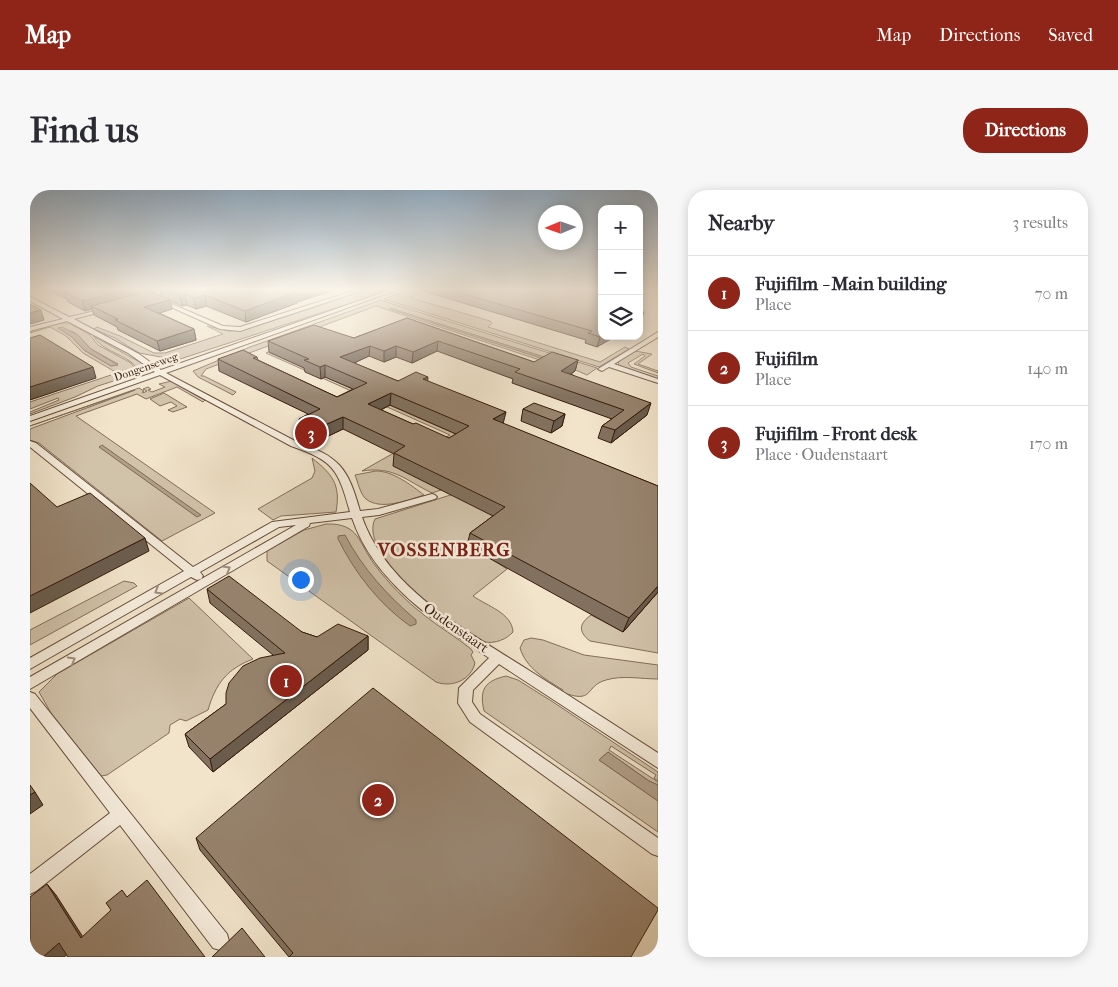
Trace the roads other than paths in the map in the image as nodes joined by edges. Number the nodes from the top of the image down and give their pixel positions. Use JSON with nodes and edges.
{"nodes":[{"id":1,"x":81,"y":326,"type":"edge"},
{"id":2,"x":217,"y":326,"type":"edge"},
{"id":3,"x":254,"y":326,"type":"edge"},
{"id":4,"x":291,"y":326,"type":"edge"},
{"id":5,"x":658,"y":334,"type":"edge"},
{"id":6,"x":163,"y":370,"type":"junction"},
{"id":7,"x":658,"y":380,"type":"edge"},
{"id":8,"x":30,"y":415,"type":"edge"},
{"id":9,"x":30,"y":420,"type":"edge"},
{"id":10,"x":30,"y":444,"type":"edge"},
{"id":11,"x":432,"y":497,"type":"dead end"},
{"id":12,"x":356,"y":515,"type":"junction"},
{"id":13,"x":311,"y":520,"type":"junction"},
{"id":14,"x":192,"y":572,"type":"junction"},
{"id":15,"x":205,"y":582,"type":"junction"},
{"id":16,"x":498,"y":657,"type":"junction"},
{"id":17,"x":30,"y":664,"type":"edge"},
{"id":18,"x":30,"y":684,"type":"edge"},
{"id":19,"x":30,"y":698,"type":"edge"},
{"id":20,"x":658,"y":762,"type":"edge"},
{"id":21,"x":121,"y":814,"type":"junction"},
{"id":22,"x":658,"y":848,"type":"edge"},
{"id":23,"x":30,"y":885,"type":"edge"},
{"id":24,"x":220,"y":941,"type":"dead end"}],
"edges":[{"from":1,"to":6,"type":"street","name":"Oudenstaart"},
{"from":2,"to":3,"type":"street"},
{"from":4,"to":6,"type":"street","name":"Dongenseweg"},
{"from":5,"to":7,"type":"street"},
{"from":6,"to":8,"type":"street","name":"Dongenseweg"},
{"from":6,"to":9,"type":"street","name":"Dongenseweg"},
{"from":6,"to":12,"type":"street","name":"Oudenstaart"},
{"from":10,"to":14,"type":"street"},
{"from":11,"to":12,"type":"street"},
{"from":12,"to":13,"type":"street"},
{"from":12,"to":16,"type":"street","name":"Oudenstaart"},
{"from":13,"to":14,"type":"street"},
{"from":15,"to":13,"type":"street","one_way":true},
{"from":14,"to":15,"type":"street"},
{"from":14,"to":17,"type":"street","one_way":true},
{"from":18,"to":15,"type":"street","one_way":true},
{"from":16,"to":20,"type":"street","name":"Oudenstaart"},
{"from":16,"to":22,"type":"street"},
{"from":19,"to":21,"type":"street"},
{"from":21,"to":23,"type":"street"},
{"from":21,"to":24,"type":"street"}]}
